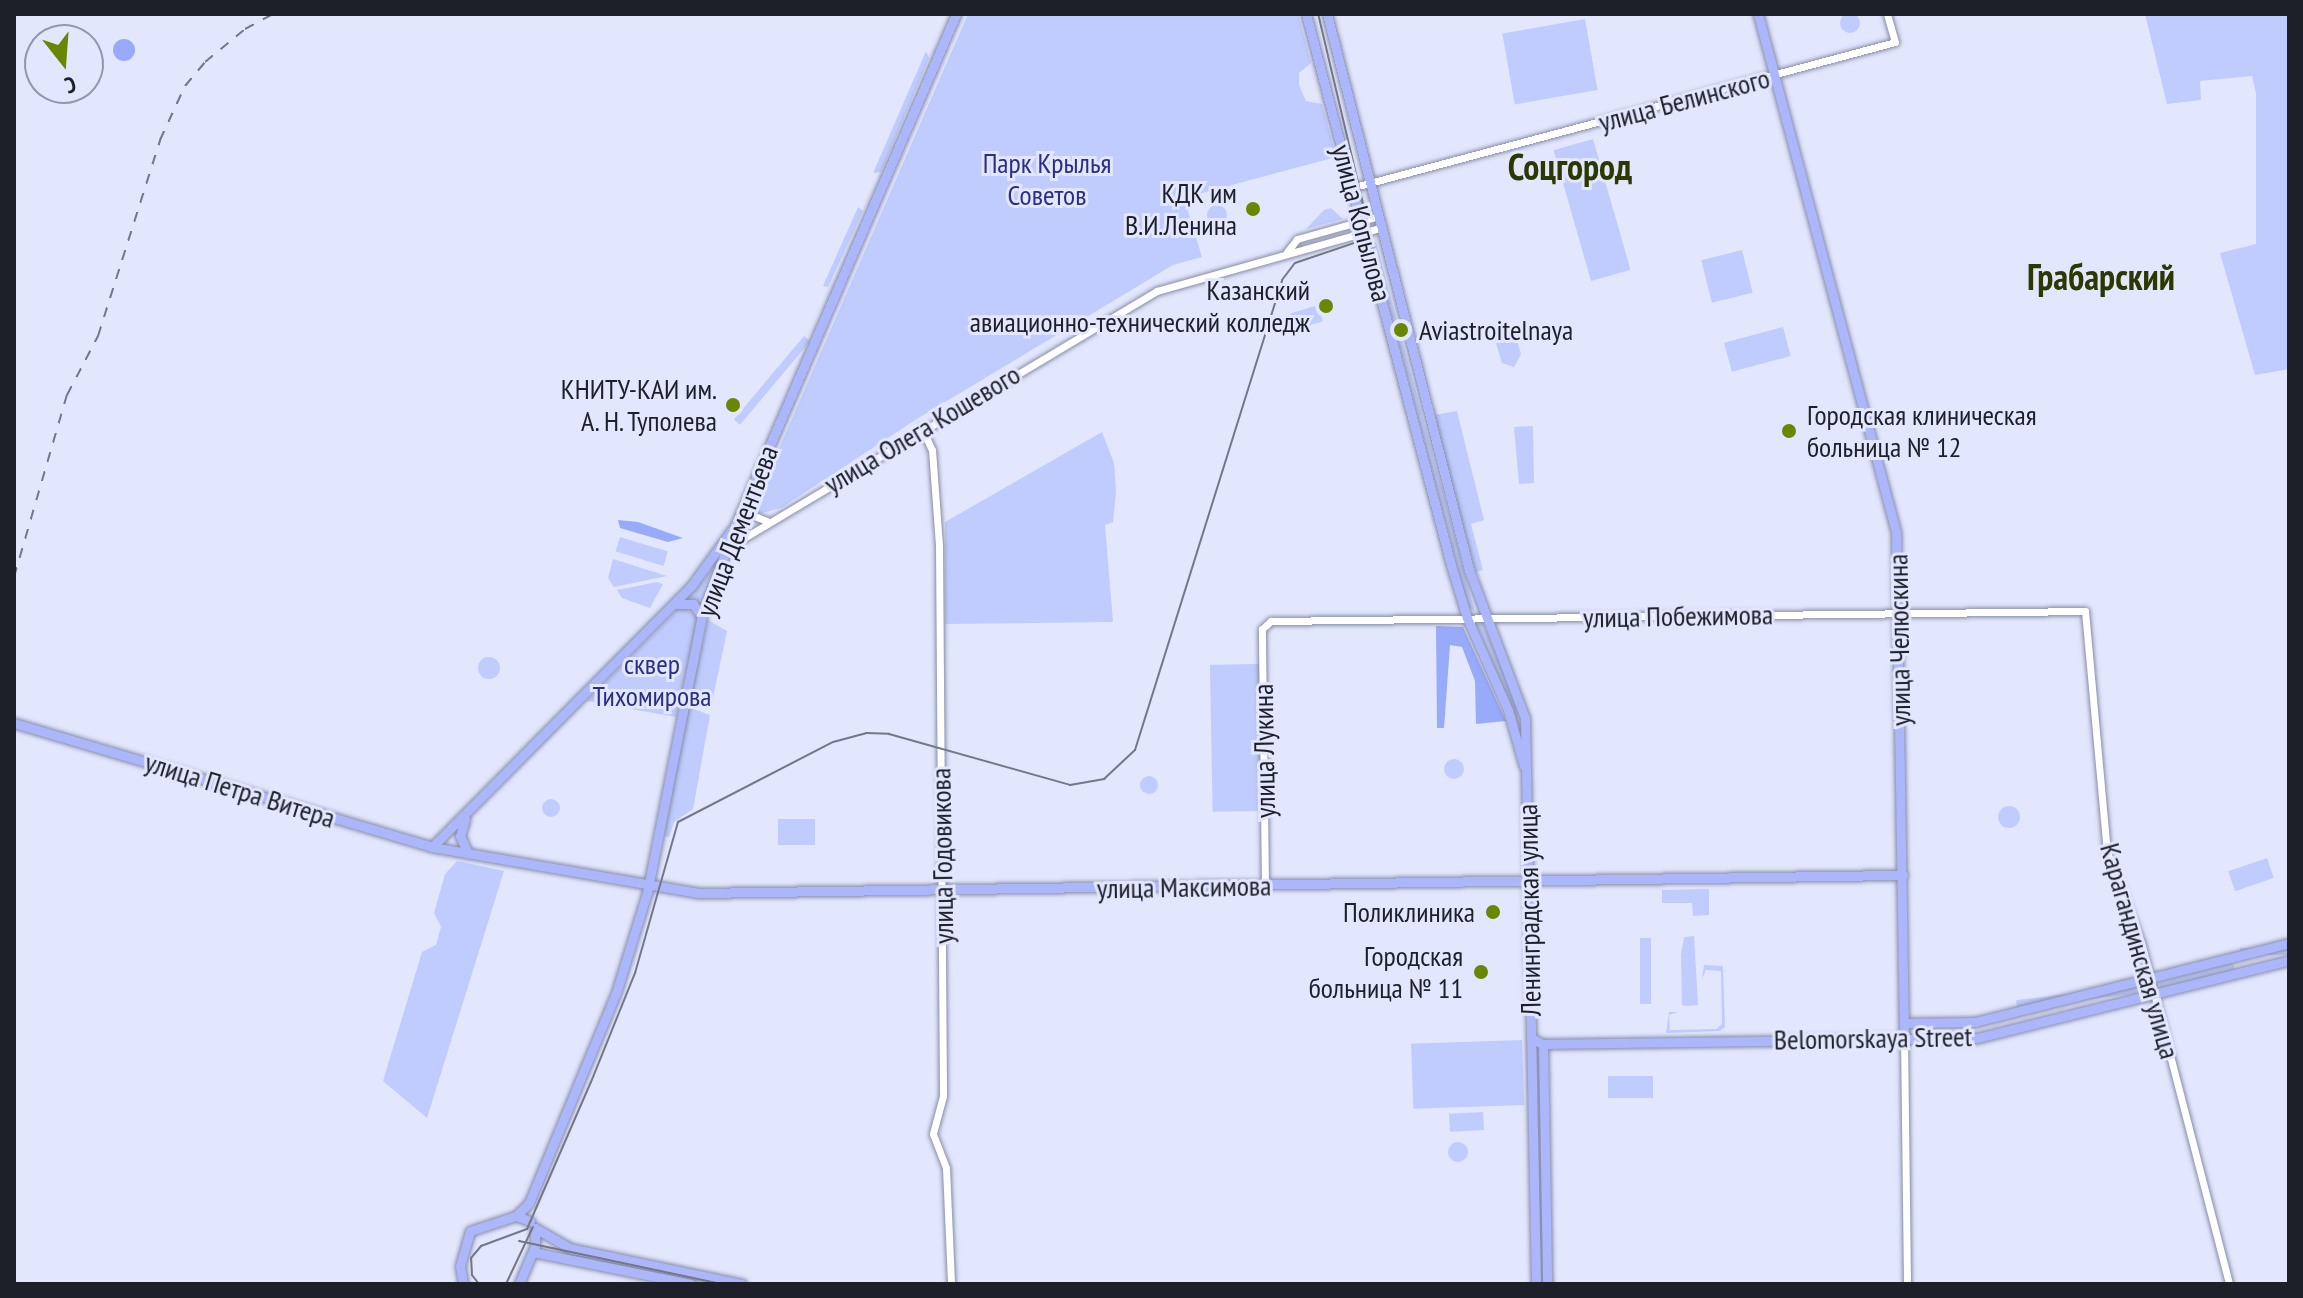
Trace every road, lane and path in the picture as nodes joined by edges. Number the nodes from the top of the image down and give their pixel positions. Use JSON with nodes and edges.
{"nodes":[{"id":1,"x":956,"y":14,"type":"edge"},
{"id":2,"x":1306,"y":14,"type":"edge"},
{"id":3,"x":1327,"y":14,"type":"edge"},
{"id":4,"x":1758,"y":14,"type":"edge"},
{"id":5,"x":1887,"y":14,"type":"edge"},
{"id":6,"x":1341,"y":69,"type":"junction"},
{"id":7,"x":1321,"y":74,"type":"junction"},
{"id":8,"x":1773,"y":76,"type":"junction"},
{"id":9,"x":1369,"y":183,"type":"junction"},
{"id":10,"x":1351,"y":188,"type":"junction"},
{"id":11,"x":1376,"y":217,"type":"junction"},
{"id":12,"x":1359,"y":222,"type":"junction"},
{"id":13,"x":1379,"y":228,"type":"junction"},
{"id":14,"x":1364,"y":232,"type":"junction"},
{"id":15,"x":1287,"y":252,"type":"junction"},
{"id":16,"x":922,"y":428,"type":"junction"},
{"id":17,"x":747,"y":499,"type":"junction"},
{"id":18,"x":779,"y":516,"type":"junction"},
{"id":19,"x":767,"y":521,"type":"junction"},
{"id":20,"x":736,"y":524,"type":"junction"},
{"id":21,"x":754,"y":530,"type":"junction"},
{"id":22,"x":728,"y":543,"type":"junction"},
{"id":23,"x":672,"y":606,"type":"junction"},
{"id":24,"x":2085,"y":611,"type":"joint"},
{"id":25,"x":1900,"y":613,"type":"junction"},
{"id":26,"x":702,"y":616,"type":"junction"},
{"id":27,"x":1485,"y":617,"type":"junction"},
{"id":28,"x":1467,"y":618,"type":"junction"},
{"id":29,"x":1271,"y":621,"type":"joint"},
{"id":30,"x":14,"y":723,"type":"edge"},
{"id":31,"x":1526,"y":782,"type":"junction"},
{"id":32,"x":470,"y":813,"type":"junction"},
{"id":33,"x":432,"y":847,"type":"junction"},
{"id":34,"x":468,"y":853,"type":"junction"},
{"id":35,"x":1903,"y":875,"type":"junction"},
{"id":36,"x":648,"y":883,"type":"junction"},
{"id":37,"x":1528,"y":883,"type":"junction"},
{"id":38,"x":1265,"y":886,"type":"junction"},
{"id":39,"x":945,"y":891,"type":"junction"},
{"id":40,"x":2289,"y":943,"type":"edge"},
{"id":41,"x":2289,"y":960,"type":"edge"},
{"id":42,"x":2150,"y":979,"type":"junction"},
{"id":43,"x":2154,"y":994,"type":"junction"},
{"id":44,"x":1904,"y":1023,"type":"junction"},
{"id":45,"x":1904,"y":1037,"type":"junction"},
{"id":46,"x":1531,"y":1038,"type":"junction"},
{"id":47,"x":1543,"y":1044,"type":"junction"},
{"id":48,"x":529,"y":1203,"type":"junction"},
{"id":49,"x":516,"y":1216,"type":"junction"},
{"id":50,"x":533,"y":1224,"type":"junction"},
{"id":51,"x":533,"y":1252,"type":"junction"},
{"id":52,"x":463,"y":1284,"type":"edge"},
{"id":53,"x":519,"y":1284,"type":"edge"},
{"id":54,"x":691,"y":1284,"type":"edge"},
{"id":55,"x":742,"y":1284,"type":"edge"},
{"id":56,"x":951,"y":1284,"type":"edge"},
{"id":57,"x":1536,"y":1284,"type":"edge"},
{"id":58,"x":1547,"y":1284,"type":"edge"},
{"id":59,"x":1907,"y":1284,"type":"edge"},
{"id":60,"x":2229,"y":1284,"type":"edge"}],
"edges":[{"from":1,"to":17,"type":"main road","name":"улица Дементьева"},
{"from":2,"to":7,"type":"main road","name":"улица Копылова"},
{"from":3,"to":6,"type":"main road","name":"улица Копылова"},
{"from":4,"to":8,"type":"main road","name":"улица Челюскина"},
{"from":5,"to":8,"type":"street","name":"улица Белинского"},
{"from":6,"to":7,"type":"main road"},
{"from":6,"to":9,"type":"main road","name":"улица Копылова"},
{"from":7,"to":10,"type":"main road","name":"улица Копылова"},
{"from":8,"to":9,"type":"street","name":"улица Белинского"},
{"from":8,"to":25,"type":"main road","name":"улица Челюскина"},
{"from":9,"to":10,"type":"street","name":"улица Белинского"},
{"from":9,"to":11,"type":"main road","name":"улица Копылова"},
{"from":10,"to":12,"type":"main road","name":"улица Копылова"},
{"from":11,"to":12,"type":"street"},
{"from":11,"to":13,"type":"main road","name":"улица Копылова"},
{"from":12,"to":14,"type":"main road","name":"улица Копылова"},
{"from":12,"to":15,"type":"street"},
{"from":13,"to":14,"type":"street","name":"улица Олега Кошевого"},
{"from":13,"to":27,"type":"main road","name":"улица Копылова"},
{"from":14,"to":15,"type":"street","name":"улица Олега Кошевого"},
{"from":14,"to":28,"type":"main road","name":"улица Копылова"},
{"from":15,"to":16,"type":"street","name":"улица Олега Кошевого"},
{"from":16,"to":18,"type":"street","name":"улица Олега Кошевого"},
{"from":16,"to":39,"type":"street","name":"улица Годовикова"},
{"from":17,"to":19,"type":"street"},
{"from":17,"to":20,"type":"main road","name":"улица Дементьева"},
{"from":18,"to":19,"type":"street","name":"улица Олега Кошевого"},
{"from":18,"to":21,"type":"street","name":"улица Олега Кошевого"},
{"from":19,"to":21,"type":"street","name":"улица Олега Кошевого"},
{"from":20,"to":21,"type":"street"},
{"from":20,"to":22,"type":"main road","name":"улица Дементьева"},
{"from":21,"to":22,"type":"street","name":"улица Олега Кошевого"},
{"from":22,"to":23,"type":"main road"},
{"from":22,"to":26,"type":"main road","name":"улица Дементьева"},
{"from":23,"to":26,"type":"main road"},
{"from":23,"to":32,"type":"main road"},
{"from":24,"to":25,"type":"street","name":"улица Побежимова"},
{"from":24,"to":42,"type":"street","name":"Карагандинская улица"},
{"from":25,"to":27,"type":"street","name":"улица Побежимова"},
{"from":25,"to":35,"type":"main road","name":"улица Челюскина"},
{"from":26,"to":36,"type":"main road","name":"улица Дементьева"},
{"from":27,"to":28,"type":"street","name":"улица Побежимова"},
{"from":27,"to":31,"type":"main road","name":"Ленинградская улица"},
{"from":28,"to":29,"type":"street","name":"улица Побежимова"},
{"from":28,"to":31,"type":"main road","name":"Ленинградская улица"},
{"from":29,"to":38,"type":"street","name":"улица Лукина"},
{"from":30,"to":33,"type":"main road","name":"улица Петра Витера"},
{"from":31,"to":37,"type":"main road","name":"Ленинградская улица"},
{"from":32,"to":33,"type":"main road"},
{"from":32,"to":34,"type":"main road"},
{"from":33,"to":34,"type":"main road","name":"улица Петра Витера"},
{"from":34,"to":36,"type":"main road","name":"улица Максимова"},
{"from":35,"to":37,"type":"main road","name":"улица Максимова"},
{"from":35,"to":44,"type":"main road","name":"улица Челюскина"},
{"from":36,"to":39,"type":"main road","name":"улица Максимова"},
{"from":36,"to":48,"type":"main road","name":"улица Дементьева"},
{"from":37,"to":38,"type":"main road","name":"улица Максимова"},
{"from":37,"to":46,"type":"main road","name":"Ленинградская улица"},
{"from":38,"to":39,"type":"main road","name":"улица Максимова"},
{"from":39,"to":56,"type":"street","name":"улица Годовикова"},
{"from":40,"to":42,"type":"main road","name":"Belomorskaya Street"},
{"from":41,"to":43,"type":"main road","name":"Belomorskaya Street"},
{"from":42,"to":43,"type":"street","name":"Карагандинская улица"},
{"from":42,"to":44,"type":"main road","name":"Belomorskaya Street"},
{"from":43,"to":45,"type":"main road","name":"Belomorskaya Street"},
{"from":43,"to":60,"type":"street","name":"Карагандинская улица"},
{"from":44,"to":45,"type":"main road","name":"улица Челюскина"},
{"from":45,"to":47,"type":"main road","name":"Belomorskaya Street"},
{"from":45,"to":59,"type":"street","name":"улица Челюскина"},
{"from":46,"to":47,"type":"main road","name":"Ленинградская улица"},
{"from":46,"to":57,"type":"main road","name":"Ленинградская улица"},
{"from":47,"to":58,"type":"main road","name":"Ленинградская улица"},
{"from":48,"to":49,"type":"main road","name":"улица Дементьева"},
{"from":48,"to":50,"type":"main road","name":"улица Дементьева"},
{"from":49,"to":50,"type":"main road"},
{"from":49,"to":52,"type":"main road","name":"улица Дементьева"},
{"from":50,"to":51,"type":"main road","name":"улица Дементьева"},
{"from":50,"to":55,"type":"main road"},
{"from":51,"to":53,"type":"main road","name":"улица Дементьева"},
{"from":51,"to":54,"type":"main road"}]}
